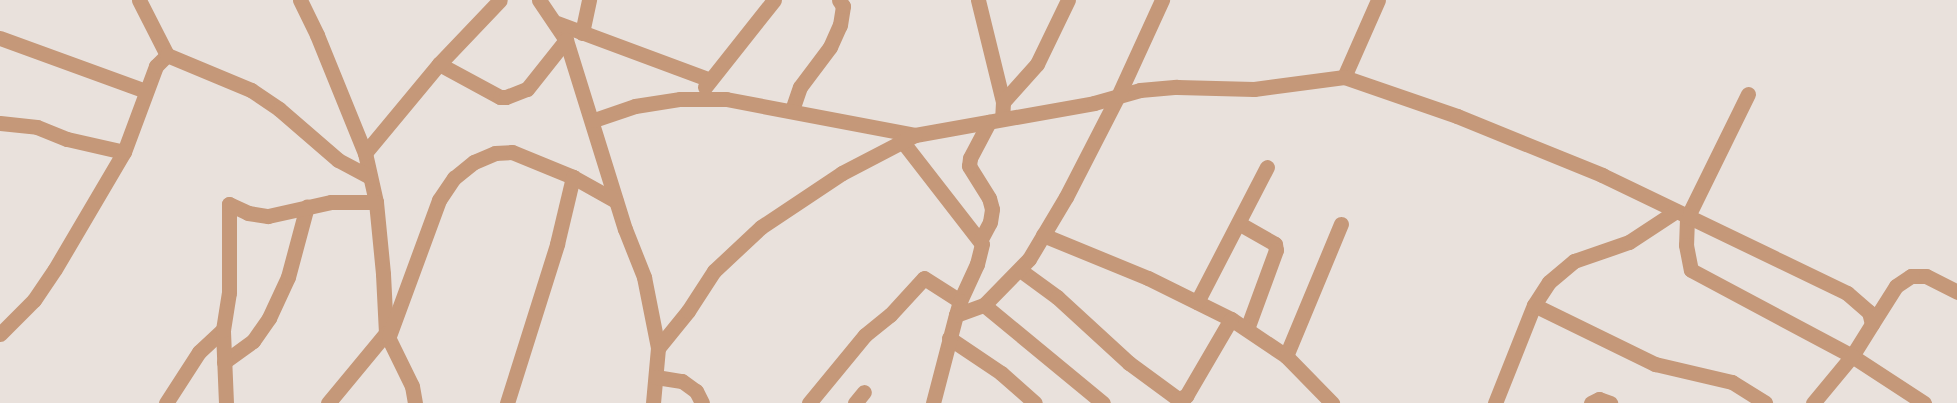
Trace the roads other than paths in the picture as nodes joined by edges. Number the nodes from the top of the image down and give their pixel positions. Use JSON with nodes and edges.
{"nodes":[{"id":1,"x":139,"y":0,"type":"edge"},
{"id":2,"x":300,"y":0,"type":"edge"},
{"id":3,"x":500,"y":0,"type":"edge"},
{"id":4,"x":539,"y":0,"type":"edge"},
{"id":5,"x":589,"y":0,"type":"edge"},
{"id":6,"x":774,"y":0,"type":"edge"},
{"id":7,"x":839,"y":0,"type":"edge"},
{"id":8,"x":978,"y":0,"type":"edge"},
{"id":9,"x":1068,"y":0,"type":"edge"},
{"id":10,"x":1162,"y":0,"type":"edge"},
{"id":11,"x":1378,"y":0,"type":"edge"},
{"id":12,"x":557,"y":23,"type":"junction"},
{"id":13,"x":582,"y":33,"type":"junction"},
{"id":14,"x":0,"y":38,"type":"edge"},
{"id":15,"x":566,"y":40,"type":"junction"},
{"id":16,"x":167,"y":55,"type":"junction"},
{"id":17,"x":439,"y":64,"type":"junction"},
{"id":18,"x":1344,"y":77,"type":"junction"},
{"id":19,"x":710,"y":80,"type":"junction"},
{"id":20,"x":146,"y":91,"type":"junction"},
{"id":21,"x":1748,"y":94,"type":"dead end"},
{"id":22,"x":1118,"y":96,"type":"junction"},
{"id":23,"x":695,"y":99,"type":"junction"},
{"id":24,"x":1003,"y":102,"type":"junction"},
{"id":25,"x":792,"y":110,"type":"junction"},
{"id":26,"x":594,"y":120,"type":"junction"},
{"id":27,"x":995,"y":120,"type":"junction"},
{"id":28,"x":0,"y":123,"type":"edge"},
{"id":29,"x":908,"y":138,"type":"junction"},
{"id":30,"x":124,"y":152,"type":"junction"},
{"id":31,"x":364,"y":153,"type":"junction"},
{"id":32,"x":1267,"y":167,"type":"dead end"},
{"id":33,"x":370,"y":177,"type":"junction"},
{"id":34,"x":573,"y":177,"type":"junction"},
{"id":35,"x":616,"y":201,"type":"junction"},
{"id":36,"x":376,"y":202,"type":"junction"},
{"id":37,"x":306,"y":206,"type":"junction"},
{"id":38,"x":1681,"y":215,"type":"junction"},
{"id":39,"x":1240,"y":224,"type":"junction"},
{"id":40,"x":1340,"y":224,"type":"dead end"},
{"id":41,"x":1043,"y":235,"type":"junction"},
{"id":42,"x":981,"y":239,"type":"junction"},
{"id":43,"x":1020,"y":270,"type":"junction"},
{"id":44,"x":1957,"y":292,"type":"edge"},
{"id":45,"x":1197,"y":302,"type":"junction"},
{"id":46,"x":984,"y":305,"type":"junction"},
{"id":47,"x":1534,"y":305,"type":"junction"},
{"id":48,"x":958,"y":308,"type":"junction"},
{"id":49,"x":1231,"y":319,"type":"junction"},
{"id":50,"x":1872,"y":324,"type":"junction"},
{"id":51,"x":223,"y":330,"type":"junction"},
{"id":52,"x":1247,"y":330,"type":"junction"},
{"id":53,"x":0,"y":334,"type":"edge"},
{"id":54,"x":387,"y":335,"type":"junction"},
{"id":55,"x":949,"y":338,"type":"junction"},
{"id":56,"x":658,"y":348,"type":"junction"},
{"id":57,"x":1286,"y":356,"type":"junction"},
{"id":58,"x":1852,"y":356,"type":"junction"},
{"id":59,"x":224,"y":362,"type":"junction"},
{"id":60,"x":656,"y":377,"type":"junction"},
{"id":61,"x":166,"y":403,"type":"edge"},
{"id":62,"x":226,"y":403,"type":"edge"},
{"id":63,"x":328,"y":403,"type":"edge"},
{"id":64,"x":416,"y":403,"type":"edge"},
{"id":65,"x":507,"y":403,"type":"edge"},
{"id":66,"x":653,"y":403,"type":"edge"},
{"id":67,"x":702,"y":403,"type":"edge"},
{"id":68,"x":809,"y":403,"type":"edge"},
{"id":69,"x":933,"y":403,"type":"edge"},
{"id":70,"x":1035,"y":403,"type":"edge"},
{"id":71,"x":1103,"y":403,"type":"edge"},
{"id":72,"x":1332,"y":403,"type":"edge"},
{"id":73,"x":1495,"y":403,"type":"edge"},
{"id":74,"x":1591,"y":403,"type":"edge"},
{"id":75,"x":1610,"y":403,"type":"edge"},
{"id":76,"x":1765,"y":403,"type":"edge"},
{"id":77,"x":1813,"y":403,"type":"edge"},
{"id":78,"x":1924,"y":403,"type":"edge"}],
"edges":[{"from":1,"to":16,"type":"street"},
{"from":2,"to":31,"type":"street"},
{"from":3,"to":17,"type":"street"},
{"from":4,"to":12,"type":"street"},
{"from":5,"to":13,"type":"street"},
{"from":6,"to":19,"type":"street"},
{"from":7,"to":25,"type":"street"},
{"from":8,"to":24,"type":"street"},
{"from":9,"to":24,"type":"street"},
{"from":10,"to":22,"type":"street"},
{"from":11,"to":18,"type":"street"},
{"from":12,"to":13,"type":"street"},
{"from":12,"to":15,"type":"street"},
{"from":13,"to":19,"type":"street"},
{"from":14,"to":20,"type":"street"},
{"from":15,"to":17,"type":"street"},
{"from":15,"to":26,"type":"street"},
{"from":16,"to":20,"type":"street"},
{"from":16,"to":33,"type":"street"},
{"from":17,"to":31,"type":"street"},
{"from":18,"to":22,"type":"street"},
{"from":18,"to":38,"type":"street"},
{"from":19,"to":23,"type":"street"},
{"from":20,"to":30,"type":"street"},
{"from":21,"to":38,"type":"street"},
{"from":22,"to":27,"type":"street"},
{"from":22,"to":41,"type":"street"},
{"from":23,"to":25,"type":"street"},
{"from":23,"to":26,"type":"street"},
{"from":24,"to":27,"type":"street"},
{"from":25,"to":29,"type":"street"},
{"from":26,"to":35,"type":"street"},
{"from":27,"to":29,"type":"street"},
{"from":27,"to":42,"type":"street"},
{"from":28,"to":30,"type":"street"},
{"from":29,"to":42,"type":"street"},
{"from":29,"to":56,"type":"street"},
{"from":30,"to":53,"type":"street"},
{"from":31,"to":33,"type":"street"},
{"from":32,"to":39,"type":"street"},
{"from":33,"to":36,"type":"street"},
{"from":34,"to":35,"type":"street"},
{"from":34,"to":54,"type":"street"},
{"from":34,"to":65,"type":"street"},
{"from":35,"to":56,"type":"street"},
{"from":36,"to":37,"type":"street"},
{"from":36,"to":54,"type":"street"},
{"from":37,"to":51,"type":"street"},
{"from":37,"to":59,"type":"street"},
{"from":38,"to":47,"type":"street"},
{"from":38,"to":50,"type":"street"},
{"from":38,"to":58,"type":"street"},
{"from":39,"to":45,"type":"street"},
{"from":39,"to":52,"type":"street"},
{"from":40,"to":57,"type":"street"},
{"from":41,"to":43,"type":"street"},
{"from":41,"to":45,"type":"street"},
{"from":42,"to":48,"type":"street"},
{"from":43,"to":46,"type":"street"},
{"from":43,"to":49,"type":"street"},
{"from":44,"to":50,"type":"street"},
{"from":45,"to":49,"type":"street"},
{"from":46,"to":48,"type":"street"},
{"from":46,"to":71,"type":"street"},
{"from":47,"to":73,"type":"street"},
{"from":47,"to":76,"type":"street"},
{"from":48,"to":55,"type":"street"},
{"from":48,"to":68,"type":"street"},
{"from":49,"to":52,"type":"street"},
{"from":50,"to":58,"type":"street"},
{"from":51,"to":59,"type":"street"},
{"from":51,"to":61,"type":"street"},
{"from":52,"to":57,"type":"street"},
{"from":54,"to":63,"type":"street"},
{"from":54,"to":64,"type":"street"},
{"from":55,"to":69,"type":"street"},
{"from":55,"to":70,"type":"street"},
{"from":56,"to":60,"type":"street"},
{"from":57,"to":72,"type":"street"},
{"from":58,"to":77,"type":"street"},
{"from":58,"to":78,"type":"street"},
{"from":59,"to":62,"type":"street"},
{"from":60,"to":66,"type":"street"},
{"from":60,"to":67,"type":"street"},
{"from":74,"to":75,"type":"street"}]}
